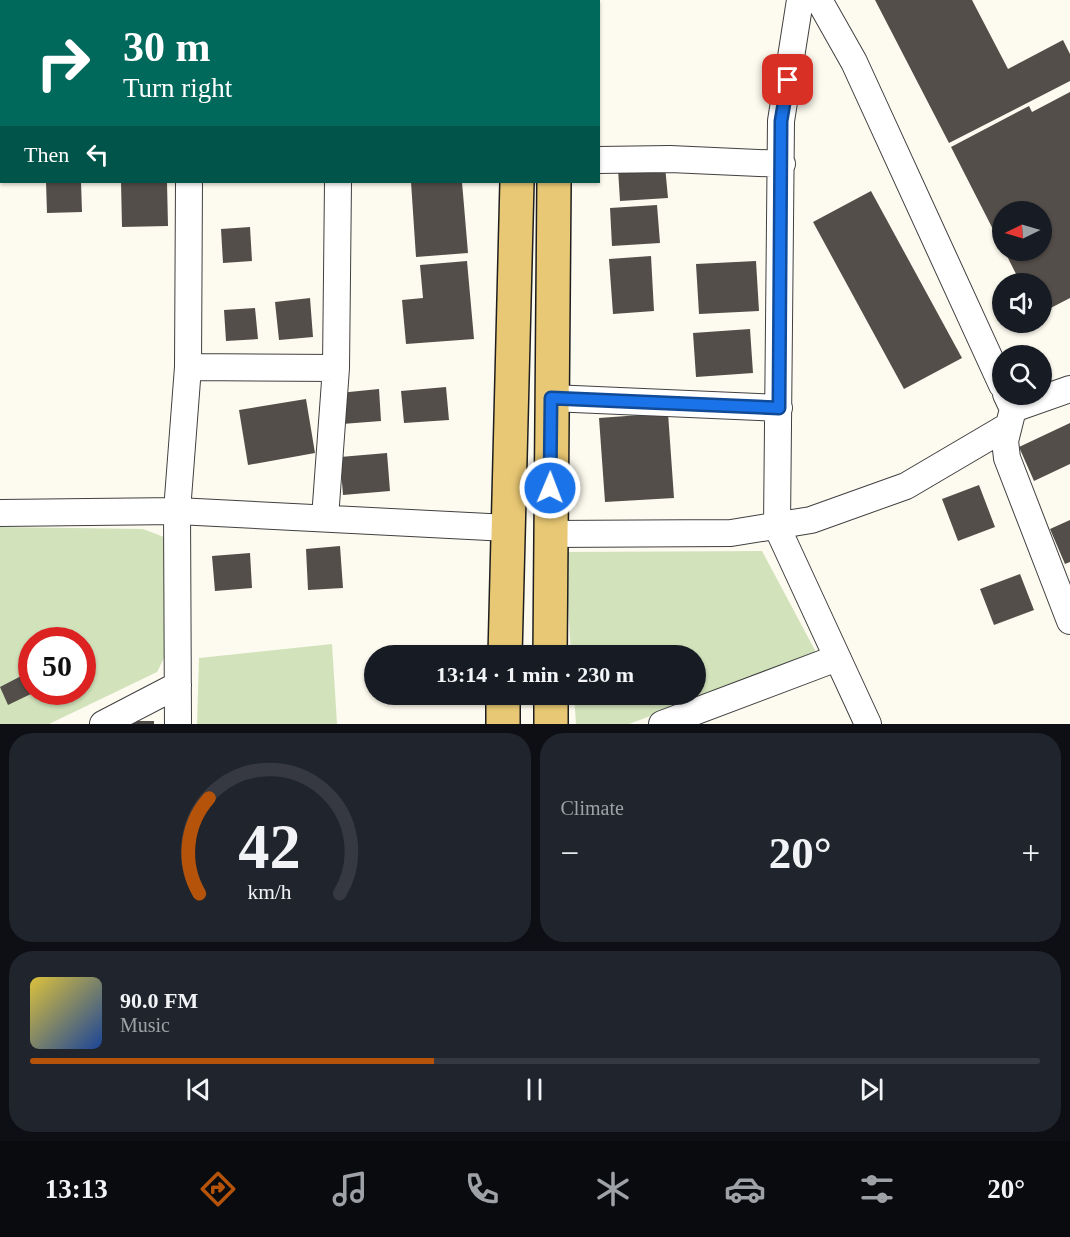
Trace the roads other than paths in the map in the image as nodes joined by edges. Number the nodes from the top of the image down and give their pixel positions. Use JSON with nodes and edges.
{"nodes":[{"id":1,"x":800,"y":0,"type":"edge"},
{"id":2,"x":819,"y":0,"type":"edge"},
{"id":3,"x":600,"y":160,"type":"edge"},
{"id":4,"x":782,"y":164,"type":"junction"},
{"id":5,"x":189,"y":183,"type":"edge"},
{"id":6,"x":338,"y":183,"type":"edge"},
{"id":7,"x":517,"y":183,"type":"edge"},
{"id":8,"x":554,"y":183,"type":"edge"},
{"id":9,"x":992,"y":363,"type":"edge"},
{"id":10,"x":188,"y":367,"type":"junction"},
{"id":11,"x":336,"y":368,"type":"junction"},
{"id":12,"x":1070,"y":389,"type":"edge"},
{"id":13,"x":551,"y":398,"type":"junction"},
{"id":14,"x":779,"y":408,"type":"junction"},
{"id":15,"x":1009,"y":410,"type":"edge"},
{"id":16,"x":177,"y":511,"type":"junction"},
{"id":17,"x":0,"y":513,"type":"edge"},
{"id":18,"x":325,"y":518,"type":"junction"},
{"id":19,"x":777,"y":526,"type":"junction"},
{"id":20,"x":508,"y":528,"type":"junction"},
{"id":21,"x":549,"y":534,"type":"junction"},
{"id":22,"x":1070,"y":621,"type":"edge"},
{"id":23,"x":505,"y":645,"type":"edge"},
{"id":24,"x":550,"y":645,"type":"edge"},
{"id":25,"x":837,"y":658,"type":"junction"},
{"id":26,"x":178,"y":685,"type":"junction"},
{"id":27,"x":504,"y":705,"type":"edge"},
{"id":28,"x":550,"y":705,"type":"edge"},
{"id":29,"x":103,"y":724,"type":"edge"},
{"id":30,"x":177,"y":724,"type":"edge"},
{"id":31,"x":503,"y":724,"type":"edge"},
{"id":32,"x":551,"y":724,"type":"edge"},
{"id":33,"x":662,"y":724,"type":"edge"},
{"id":34,"x":868,"y":724,"type":"edge"}],
"edges":[{"from":1,"to":4,"type":"street"},
{"from":2,"to":9,"type":"street"},
{"from":3,"to":4,"type":"street"},
{"from":4,"to":14,"type":"street"},
{"from":5,"to":10,"type":"street"},
{"from":6,"to":11,"type":"street"},
{"from":7,"to":20,"type":"main road"},
{"from":8,"to":13,"type":"main road"},
{"from":10,"to":11,"type":"street"},
{"from":10,"to":16,"type":"street"},
{"from":11,"to":18,"type":"street"},
{"from":12,"to":15,"type":"street"},
{"from":13,"to":14,"type":"street"},
{"from":13,"to":21,"type":"main road"},
{"from":14,"to":19,"type":"street"},
{"from":15,"to":19,"type":"street"},
{"from":15,"to":22,"type":"street"},
{"from":16,"to":17,"type":"street"},
{"from":16,"to":18,"type":"street"},
{"from":16,"to":26,"type":"street"},
{"from":18,"to":20,"type":"street"},
{"from":19,"to":21,"type":"street"},
{"from":19,"to":25,"type":"street"},
{"from":20,"to":23,"type":"main road"},
{"from":21,"to":24,"type":"main road"},
{"from":25,"to":33,"type":"street"},
{"from":25,"to":34,"type":"street"},
{"from":26,"to":29,"type":"street"},
{"from":26,"to":30,"type":"street"},
{"from":27,"to":31,"type":"main road"},
{"from":28,"to":32,"type":"main road"}]}
